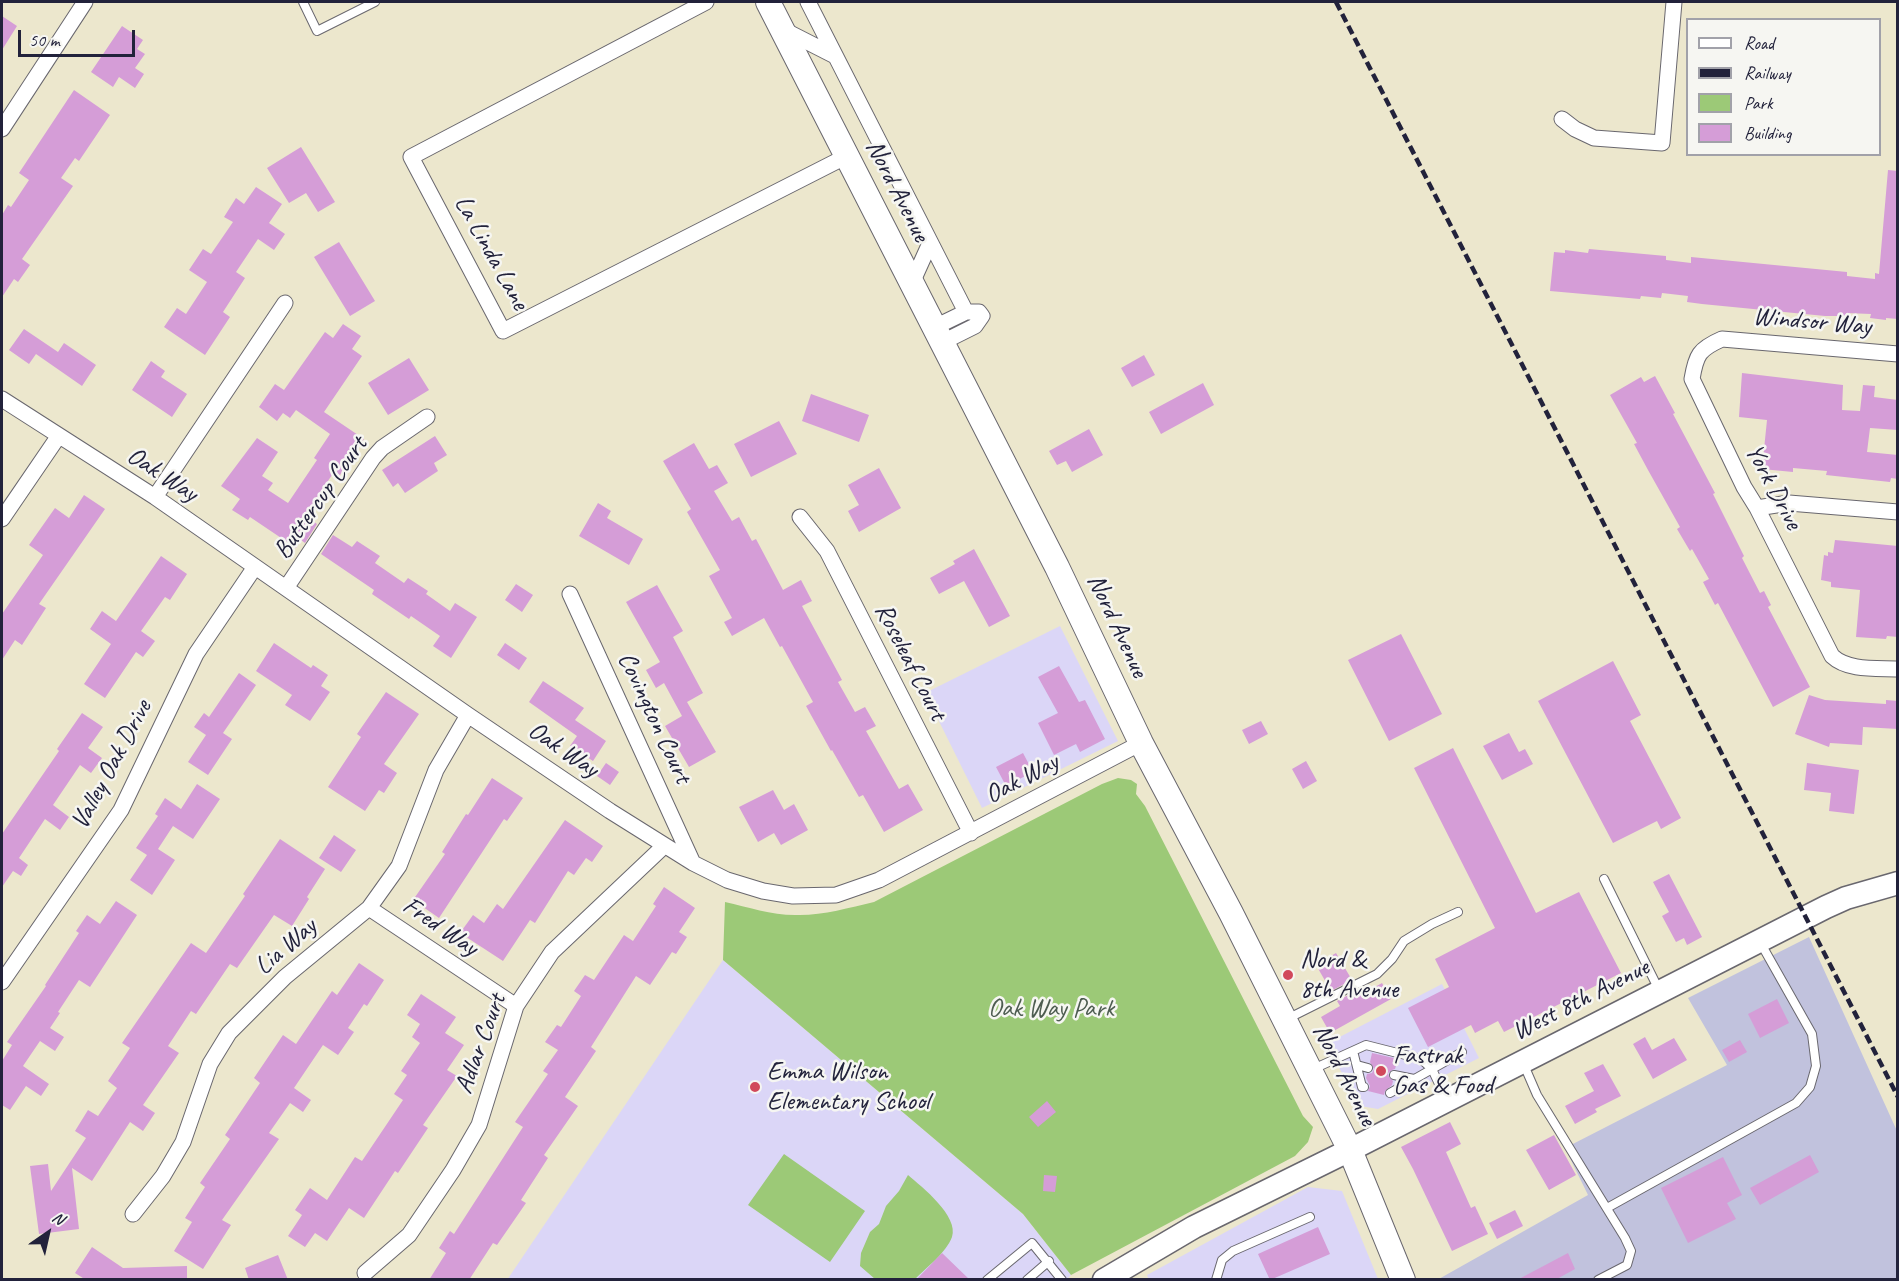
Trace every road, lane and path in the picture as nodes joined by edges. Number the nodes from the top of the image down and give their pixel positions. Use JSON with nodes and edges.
{"nodes":[{"id":1,"x":85,"y":2,"type":"edge"},
{"id":2,"x":303,"y":2,"type":"edge"},
{"id":3,"x":375,"y":2,"type":"edge"},
{"id":4,"x":706,"y":2,"type":"edge"},
{"id":5,"x":768,"y":2,"type":"edge"},
{"id":6,"x":808,"y":2,"type":"edge"},
{"id":7,"x":1674,"y":2,"type":"edge"},
{"id":8,"x":782,"y":29,"type":"junction"},
{"id":9,"x":836,"y":56,"type":"junction"},
{"id":10,"x":1562,"y":119,"type":"dead end"},
{"id":11,"x":2,"y":129,"type":"edge"},
{"id":12,"x":847,"y":156,"type":"junction"},
{"id":13,"x":930,"y":243,"type":"junction"},
{"id":14,"x":912,"y":283,"type":"junction"},
{"id":15,"x":285,"y":303,"type":"dead end"},
{"id":16,"x":939,"y":335,"type":"junction"},
{"id":17,"x":1722,"y":339,"type":"joint"},
{"id":18,"x":1898,"y":354,"type":"edge"},
{"id":19,"x":2,"y":399,"type":"edge"},
{"id":20,"x":427,"y":417,"type":"dead end"},
{"id":21,"x":58,"y":437,"type":"junction"},
{"id":22,"x":155,"y":497,"type":"junction"},
{"id":23,"x":1758,"y":508,"type":"junction"},
{"id":24,"x":1898,"y":512,"type":"edge"},
{"id":25,"x":800,"y":517,"type":"dead end"},
{"id":26,"x":2,"y":519,"type":"edge"},
{"id":27,"x":255,"y":567,"type":"junction"},
{"id":28,"x":286,"y":588,"type":"junction"},
{"id":29,"x":570,"y":594,"type":"dead end"},
{"id":30,"x":1898,"y":669,"type":"edge"},
{"id":31,"x":468,"y":715,"type":"junction"},
{"id":32,"x":1141,"y":743,"type":"junction"},
{"id":33,"x":971,"y":833,"type":"junction"},
{"id":34,"x":664,"y":846,"type":"junction"},
{"id":35,"x":693,"y":863,"type":"junction"},
{"id":36,"x":1604,"y":879,"type":"dead end"},
{"id":37,"x":1898,"y":883,"type":"edge"},
{"id":38,"x":369,"y":908,"type":"junction"},
{"id":39,"x":1458,"y":912,"type":"dead end"},
{"id":40,"x":1760,"y":941,"type":"junction"},
{"id":41,"x":2,"y":982,"type":"edge"},
{"id":42,"x":1659,"y":992,"type":"junction"},
{"id":43,"x":516,"y":1006,"type":"junction"},
{"id":44,"x":1284,"y":1020,"type":"junction"},
{"id":45,"x":1353,"y":1052,"type":"junction"},
{"id":46,"x":1462,"y":1052,"type":"dead end"},
{"id":47,"x":1523,"y":1061,"type":"junction"},
{"id":48,"x":1357,"y":1065,"type":"junction"},
{"id":49,"x":1368,"y":1068,"type":"dead end"},
{"id":50,"x":1432,"y":1069,"type":"junction"},
{"id":51,"x":1310,"y":1070,"type":"junction"},
{"id":52,"x":1394,"y":1075,"type":"dead end"},
{"id":53,"x":1414,"y":1079,"type":"junction"},
{"id":54,"x":1364,"y":1087,"type":"dead end"},
{"id":55,"x":1390,"y":1093,"type":"dead end"},
{"id":56,"x":1446,"y":1100,"type":"junction"},
{"id":57,"x":1350,"y":1150,"type":"junction"},
{"id":58,"x":1607,"y":1208,"type":"junction"},
{"id":59,"x":134,"y":1214,"type":"dead end"},
{"id":60,"x":1310,"y":1217,"type":"dead end"},
{"id":61,"x":1049,"y":1262,"type":"junction"},
{"id":62,"x":365,"y":1273,"type":"dead end"},
{"id":63,"x":987,"y":1280,"type":"edge"},
{"id":64,"x":1027,"y":1280,"type":"edge"},
{"id":65,"x":1062,"y":1280,"type":"edge"},
{"id":66,"x":1104,"y":1280,"type":"edge"},
{"id":67,"x":1216,"y":1280,"type":"edge"},
{"id":68,"x":1403,"y":1280,"type":"edge"},
{"id":69,"x":1599,"y":1280,"type":"edge"}],
"edges":[{"from":1,"to":11,"type":"street"},
{"from":2,"to":3,"type":"lane"},
{"from":4,"to":12,"type":"street","name":"La Linda Lane"},
{"from":5,"to":8,"type":"main road","name":"Nord Avenue"},
{"from":6,"to":9,"type":"street","name":"Nord Avenue"},
{"from":7,"to":10,"type":"street"},
{"from":8,"to":9,"type":"street"},
{"from":8,"to":12,"type":"main road","name":"Nord Avenue"},
{"from":9,"to":13,"type":"street","name":"Nord Avenue"},
{"from":12,"to":14,"type":"main road","name":"Nord Avenue"},
{"from":13,"to":14,"type":"street"},
{"from":13,"to":16,"type":"street","name":"Nord Avenue"},
{"from":14,"to":16,"type":"main road","name":"Nord Avenue"},
{"from":15,"to":22,"type":"street"},
{"from":16,"to":32,"type":"main road","name":"Nord Avenue"},
{"from":17,"to":18,"type":"street","name":"Windsor Way"},
{"from":17,"to":23,"type":"street","name":"York Drive"},
{"from":19,"to":21,"type":"street","name":"Oak Way"},
{"from":20,"to":28,"type":"street","name":"Buttercup Court"},
{"from":21,"to":22,"type":"street","name":"Oak Way"},
{"from":21,"to":26,"type":"street"},
{"from":22,"to":27,"type":"street","name":"Oak Way"},
{"from":23,"to":24,"type":"street"},
{"from":23,"to":30,"type":"street","name":"York Drive"},
{"from":25,"to":33,"type":"street","name":"Roseleaf Court"},
{"from":27,"to":28,"type":"street","name":"Oak Way"},
{"from":27,"to":41,"type":"street","name":"Valley Oak Drive"},
{"from":28,"to":31,"type":"street","name":"Oak Way"},
{"from":29,"to":35,"type":"street","name":"Covington Court"},
{"from":31,"to":34,"type":"street","name":"Oak Way"},
{"from":31,"to":38,"type":"street","name":"Lia Way"},
{"from":32,"to":33,"type":"street","name":"Oak Way"},
{"from":32,"to":44,"type":"main road","name":"Nord Avenue"},
{"from":33,"to":35,"type":"street","name":"Oak Way"},
{"from":34,"to":35,"type":"street","name":"Oak Way"},
{"from":34,"to":43,"type":"street","name":"Adlar Court"},
{"from":36,"to":42,"type":"lane"},
{"from":37,"to":40,"type":"street","name":"West 8th Avenue"},
{"from":38,"to":43,"type":"street","name":"Fred Way"},
{"from":38,"to":59,"type":"street","name":"Lia Way"},
{"from":39,"to":44,"type":"lane"},
{"from":40,"to":42,"type":"street","name":"West 8th Avenue"},
{"from":40,"to":58,"type":"lane"},
{"from":42,"to":47,"type":"street","name":"West 8th Avenue"},
{"from":43,"to":62,"type":"street","name":"Adlar Court"},
{"from":44,"to":51,"type":"main road","name":"Nord Avenue"},
{"from":45,"to":48,"type":"lane"},
{"from":45,"to":50,"type":"lane"},
{"from":45,"to":51,"type":"lane"},
{"from":46,"to":50,"type":"lane"},
{"from":47,"to":56,"type":"street","name":"West 8th Avenue"},
{"from":47,"to":58,"type":"lane"},
{"from":48,"to":49,"type":"lane"},
{"from":48,"to":54,"type":"lane"},
{"from":50,"to":53,"type":"lane"},
{"from":50,"to":56,"type":"lane"},
{"from":51,"to":57,"type":"main road","name":"Nord Avenue"},
{"from":52,"to":53,"type":"lane"},
{"from":53,"to":55,"type":"lane"},
{"from":56,"to":57,"type":"street","name":"West 8th Avenue"},
{"from":57,"to":66,"type":"street","name":"West 8th Avenue"},
{"from":57,"to":68,"type":"main road","name":"Nord Avenue"},
{"from":58,"to":69,"type":"lane"},
{"from":60,"to":67,"type":"lane"},
{"from":61,"to":63,"type":"lane"},
{"from":61,"to":64,"type":"lane"},
{"from":61,"to":65,"type":"lane"}]}
